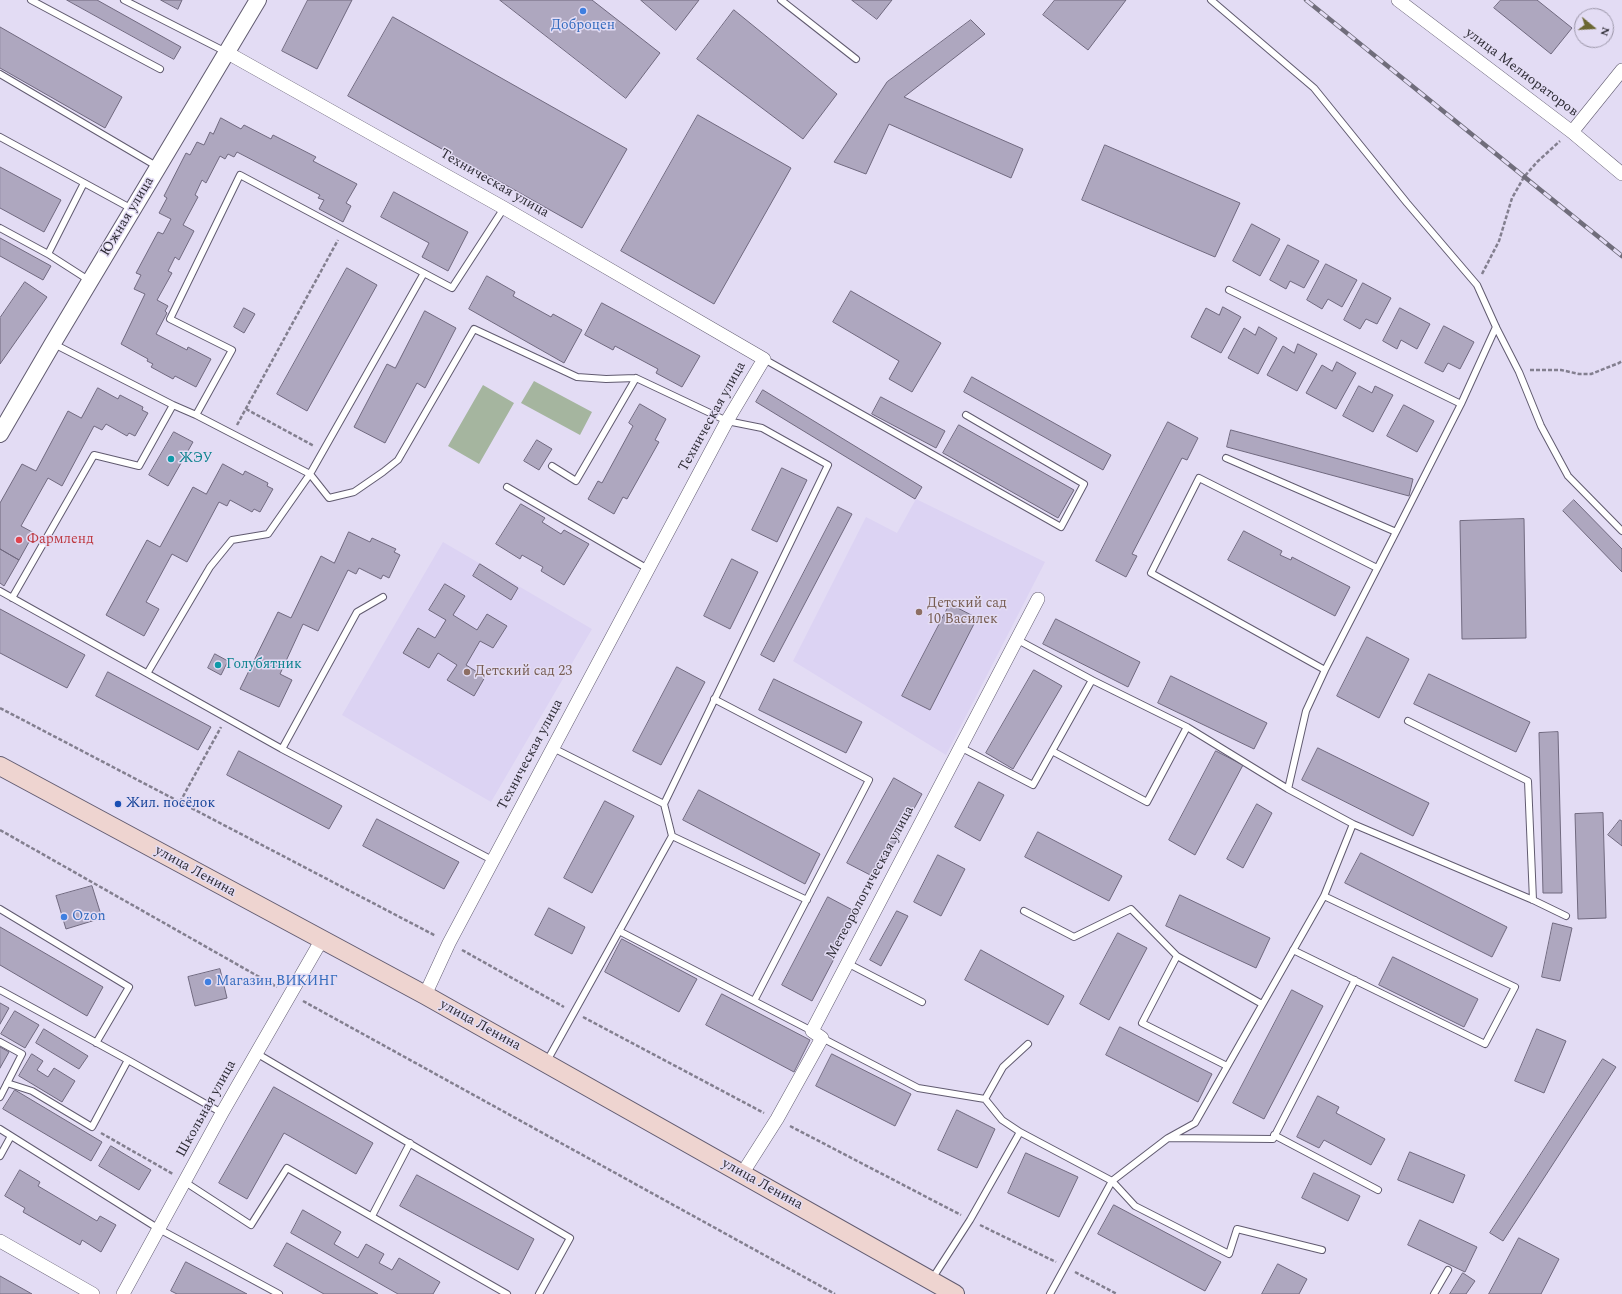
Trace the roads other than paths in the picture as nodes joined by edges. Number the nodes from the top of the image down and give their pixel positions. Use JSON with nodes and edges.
{"nodes":[{"id":1,"x":32,"y":0,"type":"edge"},
{"id":2,"x":124,"y":0,"type":"edge"},
{"id":3,"x":258,"y":0,"type":"edge"},
{"id":4,"x":781,"y":0,"type":"edge"},
{"id":5,"x":1211,"y":0,"type":"edge"},
{"id":6,"x":1398,"y":0,"type":"edge"},
{"id":7,"x":226,"y":52,"type":"junction"},
{"id":8,"x":856,"y":59,"type":"dead end"},
{"id":9,"x":160,"y":69,"type":"dead end"},
{"id":10,"x":1622,"y":70,"type":"edge"},
{"id":11,"x":0,"y":74,"type":"edge"},
{"id":12,"x":1572,"y":132,"type":"junction"},
{"id":13,"x":0,"y":138,"type":"edge"},
{"id":14,"x":158,"y":167,"type":"junction"},
{"id":15,"x":1622,"y":174,"type":"edge"},
{"id":16,"x":84,"y":183,"type":"junction"},
{"id":17,"x":504,"y":208,"type":"junction"},
{"id":18,"x":132,"y":210,"type":"junction"},
{"id":19,"x":0,"y":228,"type":"edge"},
{"id":20,"x":48,"y":254,"type":"junction"},
{"id":21,"x":424,"y":274,"type":"junction"},
{"id":22,"x":90,"y":281,"type":"junction"},
{"id":23,"x":1230,"y":290,"type":"dead end"},
{"id":24,"x":1496,"y":327,"type":"junction"},
{"id":25,"x":53,"y":343,"type":"junction"},
{"id":26,"x":764,"y":359,"type":"junction"},
{"id":27,"x":636,"y":378,"type":"junction"},
{"id":28,"x":1461,"y":404,"type":"junction"},
{"id":29,"x":173,"y":405,"type":"junction"},
{"id":30,"x":196,"y":415,"type":"junction"},
{"id":31,"x":966,"y":415,"type":"dead end"},
{"id":32,"x":727,"y":421,"type":"junction"},
{"id":33,"x":0,"y":434,"type":"edge"},
{"id":34,"x":1226,"y":458,"type":"dead end"},
{"id":35,"x":552,"y":466,"type":"dead end"},
{"id":36,"x":310,"y":474,"type":"junction"},
{"id":37,"x":507,"y":487,"type":"dead end"},
{"id":38,"x":1622,"y":531,"type":"edge"},
{"id":39,"x":1396,"y":532,"type":"junction"},
{"id":40,"x":1378,"y":568,"type":"junction"},
{"id":41,"x":648,"y":569,"type":"junction"},
{"id":42,"x":0,"y":591,"type":"edge"},
{"id":43,"x":383,"y":597,"type":"dead end"},
{"id":44,"x":12,"y":598,"type":"junction"},
{"id":45,"x":1038,"y":598,"type":"dead end"},
{"id":46,"x":1016,"y":639,"type":"junction"},
{"id":47,"x":1325,"y":670,"type":"junction"},
{"id":48,"x":148,"y":672,"type":"junction"},
{"id":49,"x":1092,"y":680,"type":"junction"},
{"id":50,"x":714,"y":699,"type":"junction"},
{"id":51,"x":1408,"y":721,"type":"dead end"},
{"id":52,"x":1187,"y":727,"type":"junction"},
{"id":53,"x":960,"y":747,"type":"junction"},
{"id":54,"x":553,"y":748,"type":"junction"},
{"id":55,"x":282,"y":749,"type":"junction"},
{"id":56,"x":1052,"y":752,"type":"junction"},
{"id":57,"x":0,"y":766,"type":"edge"},
{"id":58,"x":1288,"y":788,"type":"junction"},
{"id":59,"x":664,"y":804,"type":"junction"},
{"id":60,"x":1353,"y":824,"type":"junction"},
{"id":61,"x":672,"y":836,"type":"junction"},
{"id":62,"x":494,"y":860,"type":"junction"},
{"id":63,"x":1324,"y":896,"type":"junction"},
{"id":64,"x":807,"y":900,"type":"junction"},
{"id":65,"x":1533,"y":900,"type":"junction"},
{"id":66,"x":0,"y":910,"type":"edge"},
{"id":67,"x":1024,"y":911,"type":"dead end"},
{"id":68,"x":1566,"y":916,"type":"dead end"},
{"id":69,"x":619,"y":931,"type":"junction"},
{"id":70,"x":321,"y":941,"type":"junction"},
{"id":71,"x":1293,"y":950,"type":"junction"},
{"id":72,"x":1177,"y":956,"type":"junction"},
{"id":73,"x":847,"y":963,"type":"junction"},
{"id":74,"x":1355,"y":980,"type":"junction"},
{"id":75,"x":0,"y":990,"type":"edge"},
{"id":76,"x":425,"y":995,"type":"junction"},
{"id":77,"x":754,"y":1001,"type":"junction"},
{"id":78,"x":922,"y":1002,"type":"dead end"},
{"id":79,"x":1262,"y":1004,"type":"junction"},
{"id":80,"x":817,"y":1034,"type":"junction"},
{"id":81,"x":0,"y":1042,"type":"edge"},
{"id":82,"x":96,"y":1044,"type":"junction"},
{"id":83,"x":1028,"y":1044,"type":"dead end"},
{"id":84,"x":256,"y":1053,"type":"junction"},
{"id":85,"x":128,"y":1060,"type":"junction"},
{"id":86,"x":546,"y":1063,"type":"junction"},
{"id":87,"x":1227,"y":1066,"type":"junction"},
{"id":88,"x":7,"y":1083,"type":"junction"},
{"id":89,"x":0,"y":1097,"type":"edge"},
{"id":90,"x":985,"y":1099,"type":"junction"},
{"id":91,"x":222,"y":1113,"type":"junction"},
{"id":92,"x":0,"y":1129,"type":"edge"},
{"id":93,"x":1020,"y":1132,"type":"junction"},
{"id":94,"x":1274,"y":1135,"type":"junction"},
{"id":95,"x":11,"y":1136,"type":"junction"},
{"id":96,"x":1168,"y":1138,"type":"junction"},
{"id":97,"x":410,"y":1143,"type":"junction"},
{"id":98,"x":0,"y":1156,"type":"edge"},
{"id":99,"x":742,"y":1174,"type":"junction"},
{"id":100,"x":1112,"y":1181,"type":"junction"},
{"id":101,"x":185,"y":1182,"type":"junction"},
{"id":102,"x":1378,"y":1190,"type":"dead end"},
{"id":103,"x":372,"y":1216,"type":"junction"},
{"id":104,"x":159,"y":1229,"type":"junction"},
{"id":105,"x":0,"y":1241,"type":"edge"},
{"id":106,"x":1322,"y":1250,"type":"dead end"},
{"id":107,"x":1448,"y":1270,"type":"dead end"},
{"id":108,"x":931,"y":1280,"type":"junction"},
{"id":109,"x":93,"y":1294,"type":"edge"},
{"id":110,"x":123,"y":1294,"type":"edge"},
{"id":111,"x":279,"y":1294,"type":"edge"},
{"id":112,"x":507,"y":1294,"type":"edge"},
{"id":113,"x":539,"y":1294,"type":"edge"},
{"id":114,"x":955,"y":1294,"type":"edge"},
{"id":115,"x":1050,"y":1294,"type":"edge"},
{"id":116,"x":1434,"y":1294,"type":"edge"}],
"edges":[{"from":1,"to":9,"type":"lane"},
{"from":2,"to":7,"type":"lane"},
{"from":3,"to":7,"type":"street","name":"Южная улица"},
{"from":4,"to":8,"type":"lane"},
{"from":5,"to":24,"type":"lane"},
{"from":6,"to":12,"type":"street","name":"улица Мелиораторов"},
{"from":7,"to":14,"type":"street","name":"Южная улица"},
{"from":7,"to":17,"type":"street","name":"Техническая улица"},
{"from":10,"to":12,"type":"street"},
{"from":11,"to":14,"type":"lane"},
{"from":12,"to":15,"type":"street","name":"улица Мелиораторов"},
{"from":13,"to":16,"type":"lane"},
{"from":14,"to":18,"type":"street","name":"Южная улица"},
{"from":16,"to":18,"type":"lane"},
{"from":16,"to":20,"type":"lane"},
{"from":17,"to":21,"type":"lane"},
{"from":17,"to":26,"type":"street","name":"Техническая улица"},
{"from":18,"to":22,"type":"street","name":"Южная улица"},
{"from":19,"to":20,"type":"lane"},
{"from":20,"to":22,"type":"lane"},
{"from":21,"to":30,"type":"lane"},
{"from":21,"to":36,"type":"lane"},
{"from":22,"to":25,"type":"street","name":"Южная улица"},
{"from":23,"to":28,"type":"lane"},
{"from":24,"to":28,"type":"lane"},
{"from":24,"to":38,"type":"lane"},
{"from":25,"to":29,"type":"lane"},
{"from":25,"to":33,"type":"street","name":"Южная улица"},
{"from":26,"to":31,"type":"lane"},
{"from":26,"to":32,"type":"street","name":"Техническая улица"},
{"from":27,"to":32,"type":"lane"},
{"from":27,"to":35,"type":"lane"},
{"from":27,"to":36,"type":"lane"},
{"from":28,"to":39,"type":"lane"},
{"from":29,"to":30,"type":"lane"},
{"from":29,"to":44,"type":"lane"},
{"from":30,"to":36,"type":"lane"},
{"from":32,"to":41,"type":"street","name":"Техническая улица"},
{"from":32,"to":50,"type":"lane"},
{"from":34,"to":39,"type":"lane"},
{"from":36,"to":48,"type":"lane"},
{"from":37,"to":41,"type":"lane"},
{"from":39,"to":40,"type":"lane"},
{"from":40,"to":47,"type":"lane"},
{"from":40,"to":47,"type":"lane"},
{"from":41,"to":54,"type":"street","name":"Техническая улица"},
{"from":42,"to":44,"type":"lane"},
{"from":43,"to":55,"type":"lane"},
{"from":44,"to":48,"type":"lane"},
{"from":45,"to":46,"type":"street","name":"Метеорологическая улица"},
{"from":46,"to":49,"type":"lane"},
{"from":46,"to":53,"type":"street","name":"Метеорологическая улица"},
{"from":47,"to":58,"type":"lane"},
{"from":48,"to":55,"type":"lane"},
{"from":49,"to":52,"type":"lane"},
{"from":49,"to":56,"type":"lane"},
{"from":50,"to":59,"type":"lane"},
{"from":50,"to":64,"type":"lane"},
{"from":51,"to":65,"type":"lane"},
{"from":52,"to":56,"type":"lane"},
{"from":52,"to":58,"type":"lane"},
{"from":53,"to":56,"type":"lane"},
{"from":53,"to":73,"type":"street","name":"Метеорологическая улица"},
{"from":54,"to":59,"type":"lane"},
{"from":54,"to":62,"type":"street","name":"Техническая улица"},
{"from":55,"to":62,"type":"lane"},
{"from":57,"to":70,"type":"main road","name":"улица Ленина"},
{"from":58,"to":60,"type":"lane"},
{"from":59,"to":61,"type":"lane"},
{"from":60,"to":63,"type":"lane"},
{"from":60,"to":65,"type":"lane"},
{"from":61,"to":64,"type":"lane"},
{"from":61,"to":69,"type":"lane"},
{"from":62,"to":76,"type":"street","name":"Техническая улица"},
{"from":63,"to":71,"type":"lane"},
{"from":63,"to":74,"type":"lane"},
{"from":64,"to":77,"type":"lane"},
{"from":65,"to":68,"type":"lane"},
{"from":66,"to":82,"type":"lane"},
{"from":67,"to":72,"type":"lane"},
{"from":69,"to":77,"type":"lane"},
{"from":69,"to":86,"type":"lane"},
{"from":70,"to":76,"type":"main road","name":"улица Ленина"},
{"from":70,"to":84,"type":"street","name":"Школьная улица"},
{"from":71,"to":74,"type":"lane"},
{"from":71,"to":79,"type":"lane"},
{"from":72,"to":79,"type":"lane"},
{"from":72,"to":87,"type":"lane"},
{"from":73,"to":78,"type":"lane"},
{"from":73,"to":80,"type":"street","name":"Метеорологическая улица"},
{"from":74,"to":94,"type":"lane"},
{"from":75,"to":82,"type":"lane"},
{"from":76,"to":86,"type":"main road","name":"улица Ленина"},
{"from":77,"to":80,"type":"lane"},
{"from":79,"to":87,"type":"lane"},
{"from":80,"to":90,"type":"lane"},
{"from":80,"to":99,"type":"street","name":"Метеорологическая улица"},
{"from":81,"to":88,"type":"lane"},
{"from":82,"to":85,"type":"lane"},
{"from":83,"to":90,"type":"lane"},
{"from":84,"to":91,"type":"street","name":"Школьная улица"},
{"from":84,"to":97,"type":"lane"},
{"from":85,"to":88,"type":"lane"},
{"from":85,"to":91,"type":"lane"},
{"from":86,"to":99,"type":"main road","name":"улица Ленина"},
{"from":87,"to":96,"type":"lane"},
{"from":88,"to":89,"type":"lane"},
{"from":90,"to":93,"type":"lane"},
{"from":91,"to":101,"type":"street","name":"Школьная улица"},
{"from":92,"to":95,"type":"lane"},
{"from":93,"to":100,"type":"lane"},
{"from":93,"to":108,"type":"lane"},
{"from":94,"to":96,"type":"lane"},
{"from":94,"to":102,"type":"lane"},
{"from":95,"to":98,"type":"lane"},
{"from":95,"to":104,"type":"lane"},
{"from":96,"to":100,"type":"lane"},
{"from":97,"to":103,"type":"lane"},
{"from":97,"to":113,"type":"lane"},
{"from":99,"to":108,"type":"main road","name":"улица Ленина"},
{"from":100,"to":106,"type":"lane"},
{"from":100,"to":115,"type":"lane"},
{"from":101,"to":103,"type":"lane"},
{"from":101,"to":104,"type":"street","name":"Школьная улица"},
{"from":103,"to":112,"type":"lane"},
{"from":104,"to":110,"type":"street","name":"Школьная улица"},
{"from":104,"to":111,"type":"lane"},
{"from":105,"to":109,"type":"street"},
{"from":107,"to":116,"type":"lane"},
{"from":108,"to":114,"type":"main road","name":"улица Ленина"}]}
